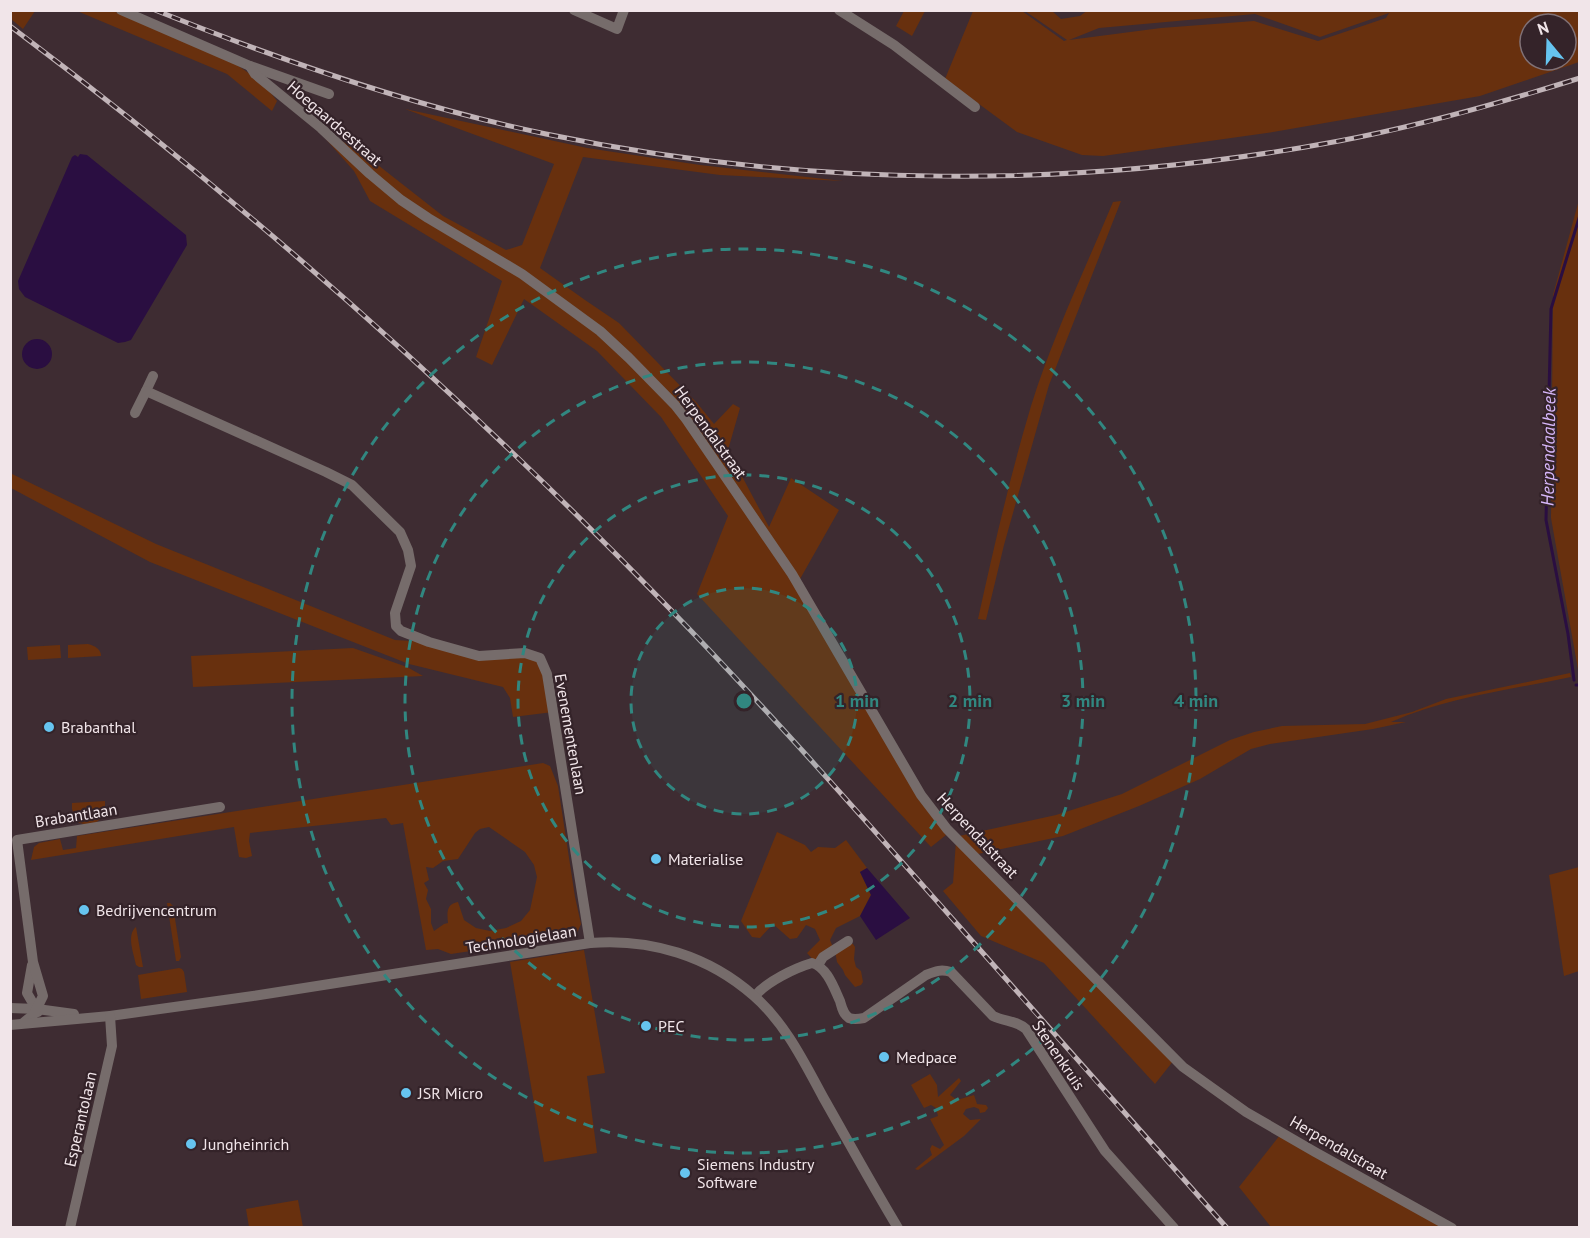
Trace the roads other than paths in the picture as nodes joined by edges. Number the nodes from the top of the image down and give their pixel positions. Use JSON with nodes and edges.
{"nodes":[{"id":1,"x":121,"y":10,"type":"edge"},
{"id":2,"x":574,"y":10,"type":"edge"},
{"id":3,"x":624,"y":10,"type":"edge"},
{"id":4,"x":839,"y":10,"type":"edge"},
{"id":5,"x":250,"y":66,"type":"junction"},
{"id":6,"x":329,"y":94,"type":"dead end"},
{"id":7,"x":975,"y":107,"type":"dead end"},
{"id":8,"x":522,"y":274,"type":"joint"},
{"id":9,"x":153,"y":376,"type":"dead end"},
{"id":10,"x":146,"y":391,"type":"junction"},
{"id":11,"x":135,"y":413,"type":"dead end"},
{"id":12,"x":220,"y":807,"type":"dead end"},
{"id":13,"x":848,"y":941,"type":"dead end"},
{"id":14,"x":590,"y":943,"type":"junction"},
{"id":15,"x":33,"y":962,"type":"junction"},
{"id":16,"x":818,"y":965,"type":"junction"},
{"id":17,"x":27,"y":993,"type":"junction"},
{"id":18,"x":44,"y":996,"type":"junction"},
{"id":19,"x":755,"y":996,"type":"junction"},
{"id":20,"x":10,"y":1007,"type":"edge"},
{"id":21,"x":37,"y":1009,"type":"junction"},
{"id":22,"x":55,"y":1016,"type":"junction"},
{"id":23,"x":110,"y":1016,"type":"junction"},
{"id":24,"x":16,"y":1025,"type":"edge"},
{"id":25,"x":70,"y":1227,"type":"edge"},
{"id":26,"x":898,"y":1227,"type":"edge"},
{"id":27,"x":1174,"y":1227,"type":"edge"},
{"id":28,"x":1452,"y":1227,"type":"edge"}],
"edges":[{"from":1,"to":5,"type":"street","name":"Hoegaardsestraat"},
{"from":2,"to":3,"type":"street"},
{"from":4,"to":7,"type":"street"},
{"from":5,"to":6,"type":"street"},
{"from":5,"to":8,"type":"street","name":"Hoegaardsestraat"},
{"from":8,"to":28,"type":"street","name":"Herpendalstraat"},
{"from":9,"to":10,"type":"street"},
{"from":10,"to":11,"type":"street"},
{"from":10,"to":14,"type":"street","name":"Evenementenlaan"},
{"from":12,"to":15,"type":"street","name":"Brabantlaan"},
{"from":13,"to":16,"type":"street"},
{"from":14,"to":19,"type":"street","name":"Technologielaan"},
{"from":14,"to":23,"type":"street","name":"Technologielaan"},
{"from":15,"to":17,"type":"street","name":"Brabantlaan"},
{"from":15,"to":18,"type":"street","name":"Brabantlaan"},
{"from":16,"to":19,"type":"street"},
{"from":16,"to":27,"type":"street","name":"Stenenkruis"},
{"from":17,"to":20,"type":"street"},
{"from":17,"to":21,"type":"street"},
{"from":18,"to":21,"type":"street"},
{"from":18,"to":22,"type":"street","name":"Brabantlaan"},
{"from":19,"to":26,"type":"street","name":"Technologielaan"},
{"from":20,"to":21,"type":"street"},
{"from":21,"to":22,"type":"street"},
{"from":21,"to":24,"type":"street"},
{"from":22,"to":23,"type":"street","name":"Technologielaan"},
{"from":22,"to":24,"type":"street"},
{"from":23,"to":25,"type":"street","name":"Esperantolaan"}]}
